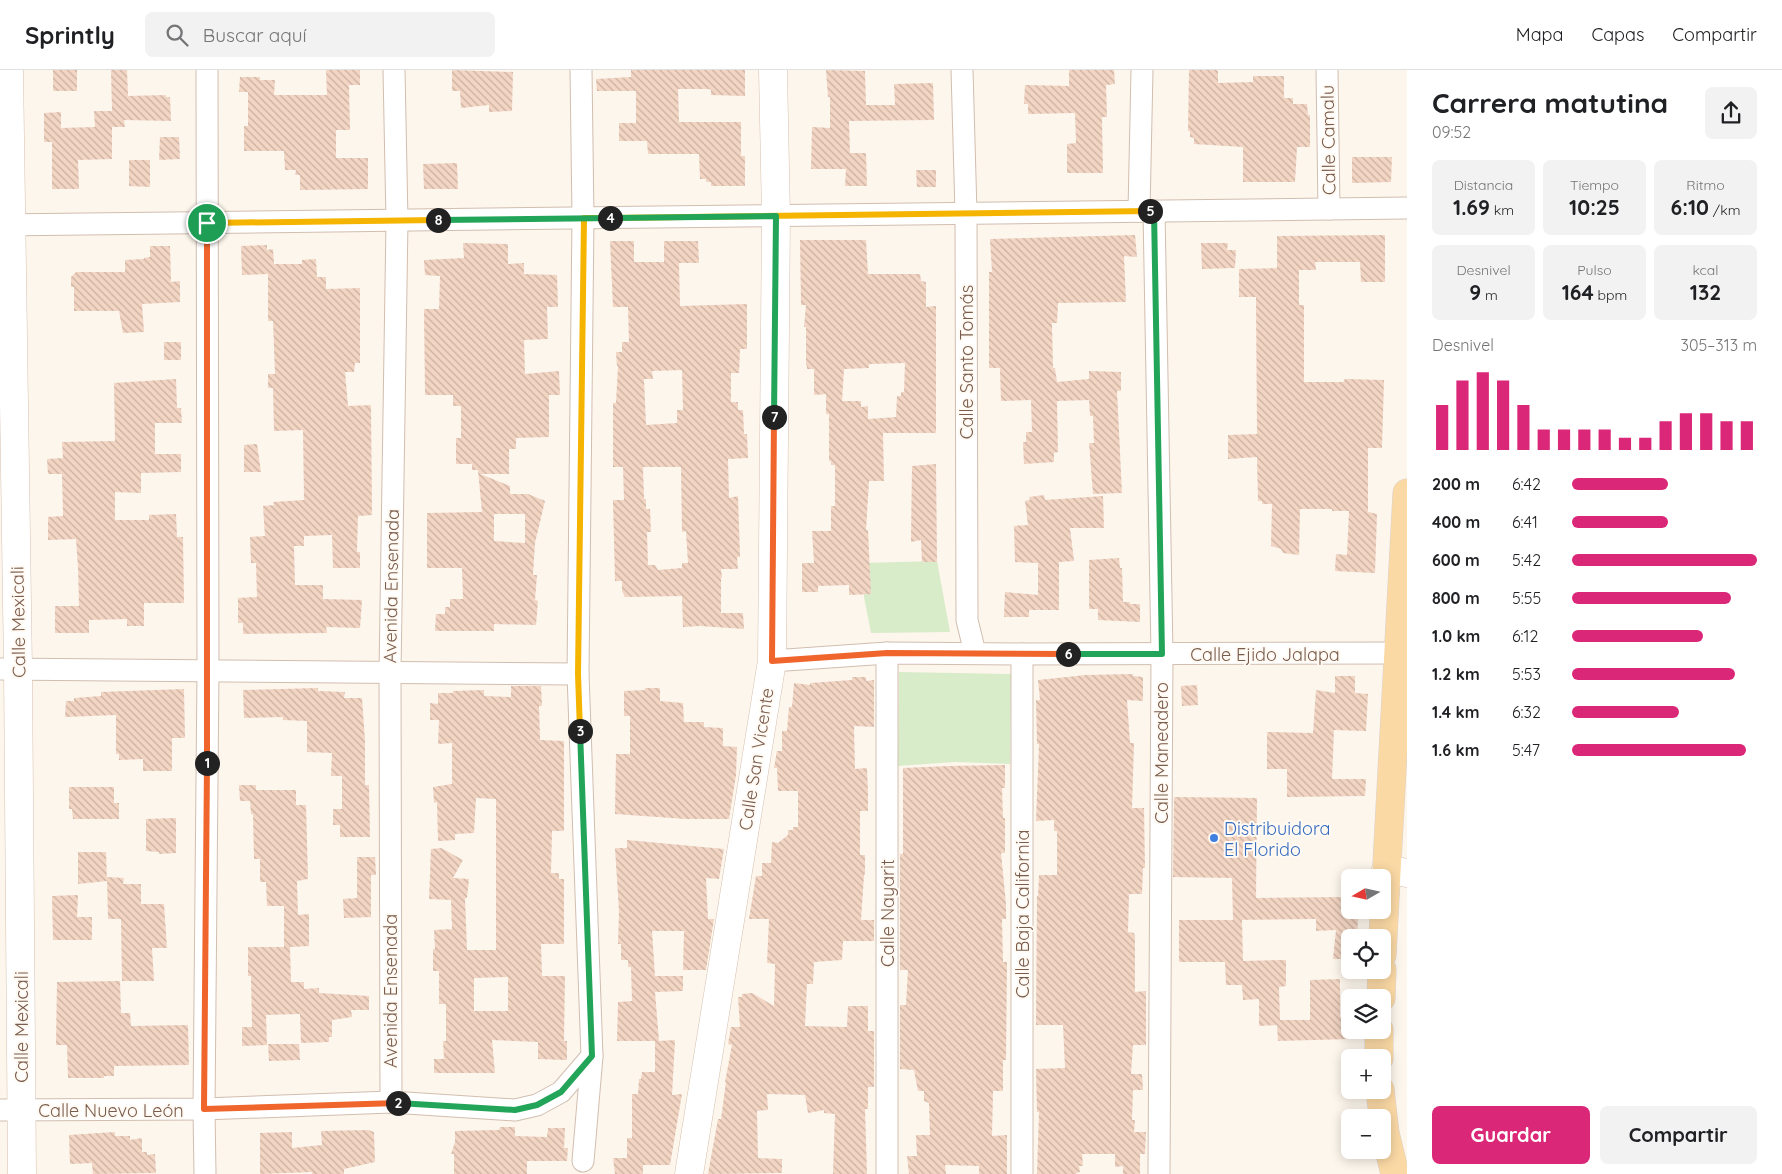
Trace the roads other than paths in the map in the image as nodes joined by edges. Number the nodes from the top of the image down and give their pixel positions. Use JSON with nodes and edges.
{"nodes":[{"id":1,"x":9,"y":70,"type":"edge"},
{"id":2,"x":207,"y":70,"type":"edge"},
{"id":3,"x":394,"y":70,"type":"edge"},
{"id":4,"x":581,"y":70,"type":"edge"},
{"id":5,"x":773,"y":70,"type":"edge"},
{"id":6,"x":962,"y":70,"type":"edge"},
{"id":7,"x":1142,"y":70,"type":"edge"},
{"id":8,"x":1327,"y":70,"type":"edge"},
{"id":9,"x":1407,"y":208,"type":"edge"},
{"id":10,"x":1330,"y":209,"type":"junction"},
{"id":11,"x":1147,"y":211,"type":"junction"},
{"id":12,"x":966,"y":213,"type":"junction"},
{"id":13,"x":776,"y":216,"type":"junction"},
{"id":14,"x":584,"y":218,"type":"junction"},
{"id":15,"x":397,"y":220,"type":"junction"},
{"id":16,"x":207,"y":223,"type":"junction"},
{"id":17,"x":6,"y":225,"type":"edge"},
{"id":18,"x":1407,"y":493,"type":"edge"},
{"id":19,"x":887,"y":653,"type":"junction"},
{"id":20,"x":975,"y":653,"type":"junction"},
{"id":21,"x":1399,"y":653,"type":"junction"},
{"id":22,"x":1022,"y":654,"type":"junction"},
{"id":23,"x":1162,"y":654,"type":"junction"},
{"id":24,"x":772,"y":661,"type":"junction"},
{"id":25,"x":9,"y":669,"type":"edge"},
{"id":26,"x":208,"y":671,"type":"junction"},
{"id":27,"x":390,"y":673,"type":"junction"},
{"id":28,"x":578,"y":674,"type":"junction"},
{"id":29,"x":1397,"y":871,"type":"edge"},
{"id":30,"x":1387,"y":929,"type":"edge"},
{"id":31,"x":592,"y":1056,"type":"junction"},
{"id":32,"x":1381,"y":1099,"type":"edge"},
{"id":33,"x":391,"y":1102,"type":"junction"},
{"id":34,"x":204,"y":1109,"type":"junction"},
{"id":35,"x":11,"y":1110,"type":"edge"},
{"id":36,"x":583,"y":1161,"type":"dead end"},
{"id":37,"x":22,"y":1174,"type":"edge"},
{"id":38,"x":205,"y":1174,"type":"edge"},
{"id":39,"x":690,"y":1174,"type":"edge"},
{"id":40,"x":887,"y":1174,"type":"edge"},
{"id":41,"x":1022,"y":1174,"type":"edge"},
{"id":42,"x":1159,"y":1174,"type":"edge"},
{"id":43,"x":1396,"y":1174,"type":"edge"}],
"edges":[{"from":1,"to":17,"type":"street","name":"Calle Mexicali"},
{"from":2,"to":16,"type":"street"},
{"from":3,"to":15,"type":"street","name":"Avenida Ensenada"},
{"from":4,"to":14,"type":"street"},
{"from":5,"to":13,"type":"street","name":"Calle San Vicente"},
{"from":6,"to":12,"type":"street","name":"Calle Santo Tomás"},
{"from":7,"to":11,"type":"street","name":"Calle Maneadero"},
{"from":8,"to":10,"type":"street","name":"Calle Camalu"},
{"from":9,"to":10,"type":"street"},
{"from":10,"to":11,"type":"street"},
{"from":11,"to":12,"type":"street"},
{"from":11,"to":23,"type":"street","name":"Calle Maneadero"},
{"from":12,"to":13,"type":"street"},
{"from":12,"to":20,"type":"street","name":"Calle Santo Tomás"},
{"from":13,"to":14,"type":"street"},
{"from":13,"to":24,"type":"street","name":"Calle San Vicente"},
{"from":14,"to":15,"type":"street"},
{"from":14,"to":28,"type":"street"},
{"from":15,"to":16,"type":"street"},
{"from":15,"to":27,"type":"street","name":"Avenida Ensenada"},
{"from":16,"to":17,"type":"street"},
{"from":16,"to":26,"type":"street"},
{"from":17,"to":25,"type":"street","name":"Calle Mexicali"},
{"from":18,"to":21,"type":"main road"},
{"from":19,"to":20,"type":"street","name":"Calle Ejido Jalapa"},
{"from":19,"to":24,"type":"street","name":"Calle Ejido Jalapa"},
{"from":19,"to":40,"type":"street","name":"Calle Nayarit"},
{"from":20,"to":22,"type":"street","name":"Calle Ejido Jalapa"},
{"from":21,"to":23,"type":"street","name":"Calle Ejido Jalapa"},
{"from":21,"to":29,"type":"main road"},
{"from":22,"to":23,"type":"street","name":"Calle Ejido Jalapa"},
{"from":22,"to":41,"type":"street","name":"Calle Baja California"},
{"from":23,"to":42,"type":"street","name":"Calle Maneadero"},
{"from":24,"to":39,"type":"street","name":"Calle San Vicente"},
{"from":25,"to":26,"type":"street"},
{"from":25,"to":35,"type":"street","name":"Calle Mexicali"},
{"from":26,"to":27,"type":"street"},
{"from":26,"to":34,"type":"street"},
{"from":27,"to":28,"type":"street"},
{"from":27,"to":33,"type":"street","name":"Avenida Ensenada"},
{"from":28,"to":31,"type":"street"},
{"from":29,"to":30,"type":"main road"},
{"from":31,"to":33,"type":"street","name":"Calle Nuevo León"},
{"from":31,"to":36,"type":"street"},
{"from":32,"to":43,"type":"main road"},
{"from":33,"to":34,"type":"street","name":"Calle Nuevo León"},
{"from":34,"to":35,"type":"street","name":"Calle Nuevo León"},
{"from":34,"to":38,"type":"street"},
{"from":35,"to":37,"type":"street","name":"Calle Mexicali"}]}
